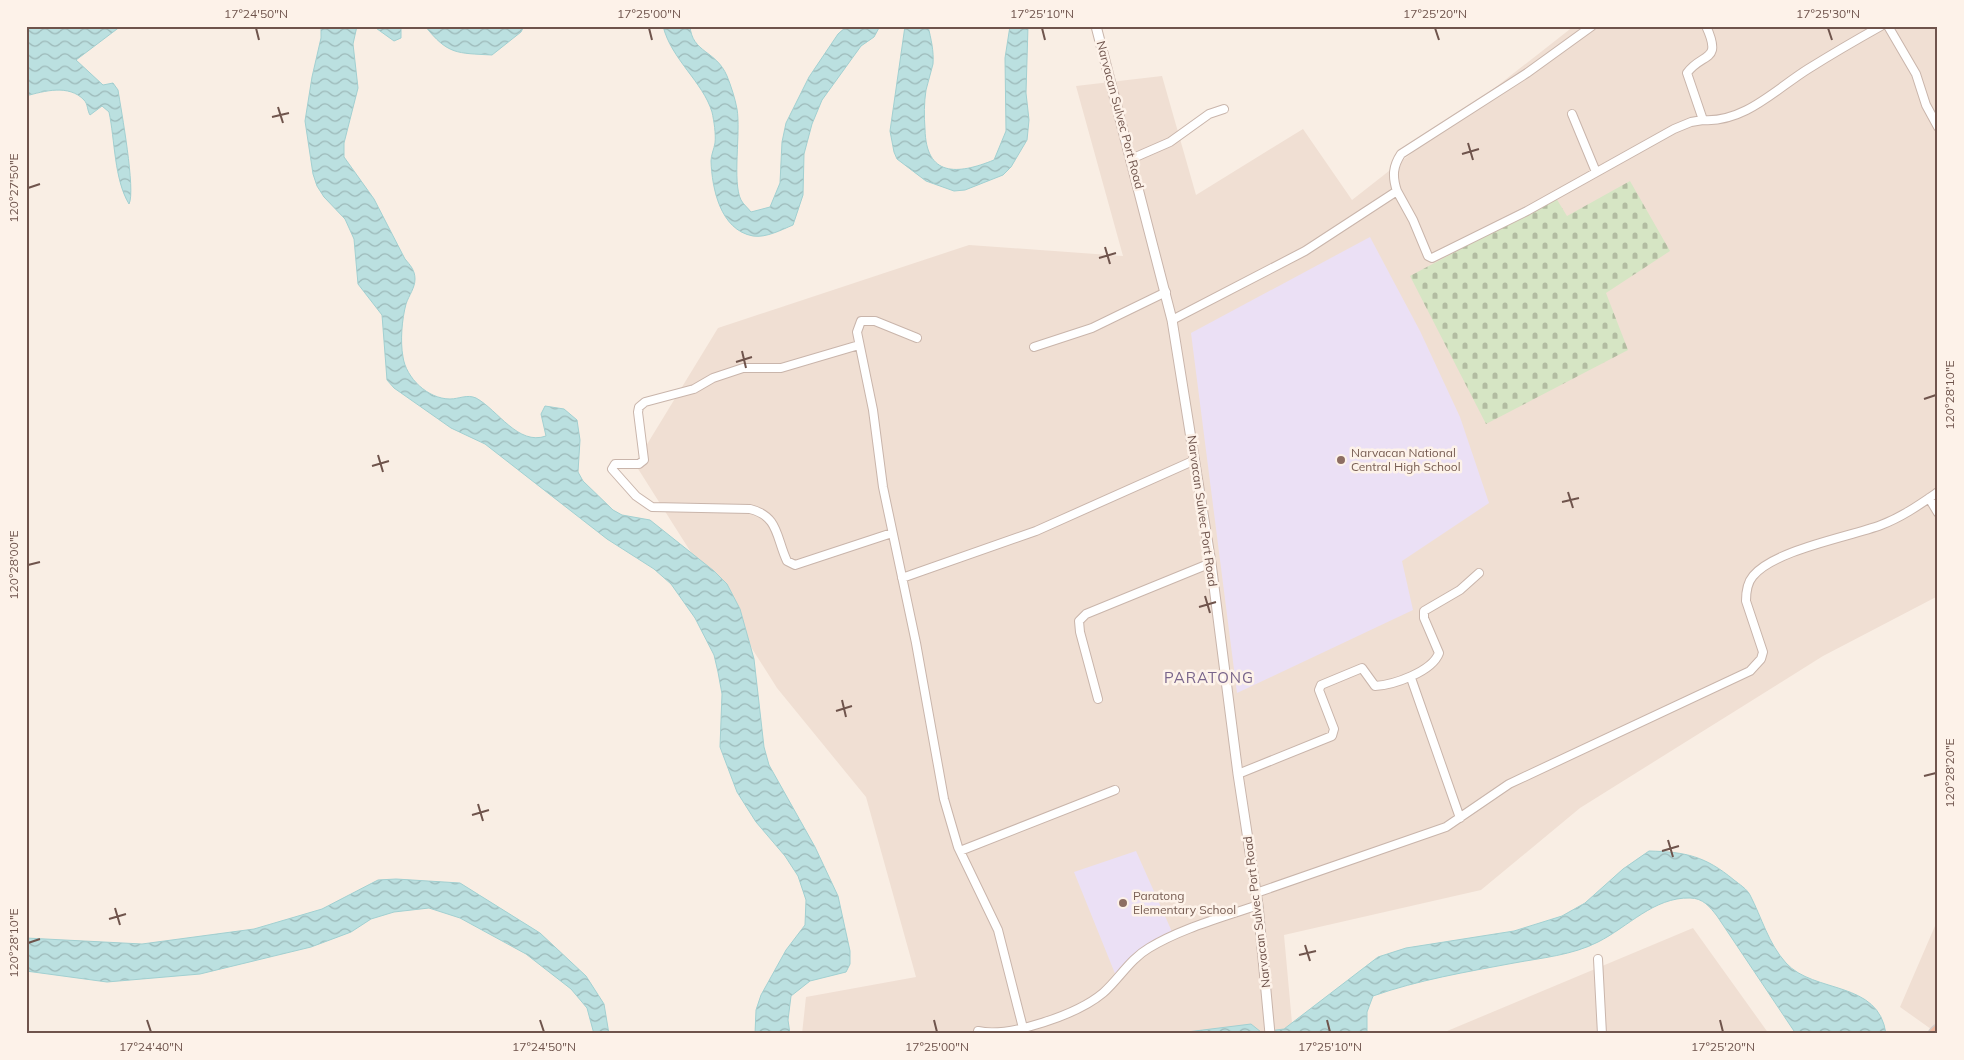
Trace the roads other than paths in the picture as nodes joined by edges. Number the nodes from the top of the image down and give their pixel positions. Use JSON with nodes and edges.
{"nodes":[{"id":1,"x":1096,"y":26,"type":"edge"},
{"id":2,"x":1592,"y":26,"type":"edge"},
{"id":3,"x":1706,"y":26,"type":"edge"},
{"id":4,"x":1881,"y":26,"type":"edge"},
{"id":5,"x":1888,"y":26,"type":"edge"},
{"id":6,"x":1224,"y":109,"type":"dead end"},
{"id":7,"x":1572,"y":114,"type":"dead end"},
{"id":8,"x":1703,"y":120,"type":"junction"},
{"id":9,"x":1938,"y":127,"type":"edge"},
{"id":10,"x":1132,"y":159,"type":"junction"},
{"id":11,"x":1596,"y":172,"type":"junction"},
{"id":12,"x":1397,"y":191,"type":"junction"},
{"id":13,"x":1166,"y":292,"type":"junction"},
{"id":14,"x":1172,"y":320,"type":"junction"},
{"id":15,"x":917,"y":338,"type":"dead end"},
{"id":16,"x":859,"y":345,"type":"junction"},
{"id":17,"x":1034,"y":347,"type":"dead end"},
{"id":18,"x":1195,"y":460,"type":"junction"},
{"id":19,"x":1938,"y":492,"type":"edge"},
{"id":20,"x":1928,"y":498,"type":"junction"},
{"id":21,"x":1938,"y":514,"type":"edge"},
{"id":22,"x":892,"y":533,"type":"junction"},
{"id":23,"x":1211,"y":563,"type":"junction"},
{"id":24,"x":1479,"y":573,"type":"dead end"},
{"id":25,"x":902,"y":578,"type":"junction"},
{"id":26,"x":1411,"y":678,"type":"junction"},
{"id":27,"x":1098,"y":699,"type":"dead end"},
{"id":28,"x":1238,"y":774,"type":"junction"},
{"id":29,"x":1115,"y":790,"type":"dead end"},
{"id":30,"x":1460,"y":818,"type":"junction"},
{"id":31,"x":960,"y":851,"type":"junction"},
{"id":32,"x":1256,"y":893,"type":"junction"},
{"id":33,"x":1258,"y":905,"type":"junction"},
{"id":34,"x":1598,"y":959,"type":"dead end"},
{"id":35,"x":1023,"y":1028,"type":"junction"},
{"id":36,"x":978,"y":1031,"type":"dead end"},
{"id":37,"x":1270,"y":1031,"type":"edge"},
{"id":38,"x":1602,"y":1034,"type":"edge"}],
"edges":[{"from":1,"to":10,"type":"street","name":"Narvacan Sulvec Port Road"},
{"from":2,"to":12,"type":"street"},
{"from":3,"to":8,"type":"street"},
{"from":4,"to":8,"type":"street"},
{"from":5,"to":9,"type":"street"},
{"from":6,"to":10,"type":"street"},
{"from":7,"to":11,"type":"street"},
{"from":8,"to":11,"type":"street"},
{"from":10,"to":13,"type":"street","name":"Narvacan Sulvec Port Road"},
{"from":11,"to":12,"type":"street"},
{"from":12,"to":14,"type":"street"},
{"from":13,"to":14,"type":"street","name":"Narvacan Sulvec Port Road"},
{"from":13,"to":17,"type":"street"},
{"from":14,"to":18,"type":"street","name":"Narvacan Sulvec Port Road"},
{"from":15,"to":16,"type":"street"},
{"from":16,"to":22,"type":"street"},
{"from":16,"to":22,"type":"street"},
{"from":18,"to":23,"type":"street","name":"Narvacan Sulvec Port Road"},
{"from":18,"to":25,"type":"street"},
{"from":19,"to":20,"type":"street"},
{"from":20,"to":21,"type":"street"},
{"from":20,"to":30,"type":"street"},
{"from":22,"to":25,"type":"street"},
{"from":23,"to":27,"type":"street"},
{"from":23,"to":28,"type":"street","name":"Narvacan Sulvec Port Road"},
{"from":24,"to":26,"type":"street"},
{"from":25,"to":31,"type":"street"},
{"from":26,"to":28,"type":"street"},
{"from":26,"to":30,"type":"street"},
{"from":28,"to":32,"type":"street","name":"Narvacan Sulvec Port Road"},
{"from":29,"to":31,"type":"street"},
{"from":30,"to":32,"type":"street"},
{"from":31,"to":35,"type":"street"},
{"from":32,"to":33,"type":"street","name":"Narvacan Sulvec Port Road"},
{"from":33,"to":35,"type":"street"},
{"from":33,"to":37,"type":"street","name":"Narvacan Sulvec Port Road"},
{"from":34,"to":38,"type":"street"},
{"from":35,"to":36,"type":"street"}]}
